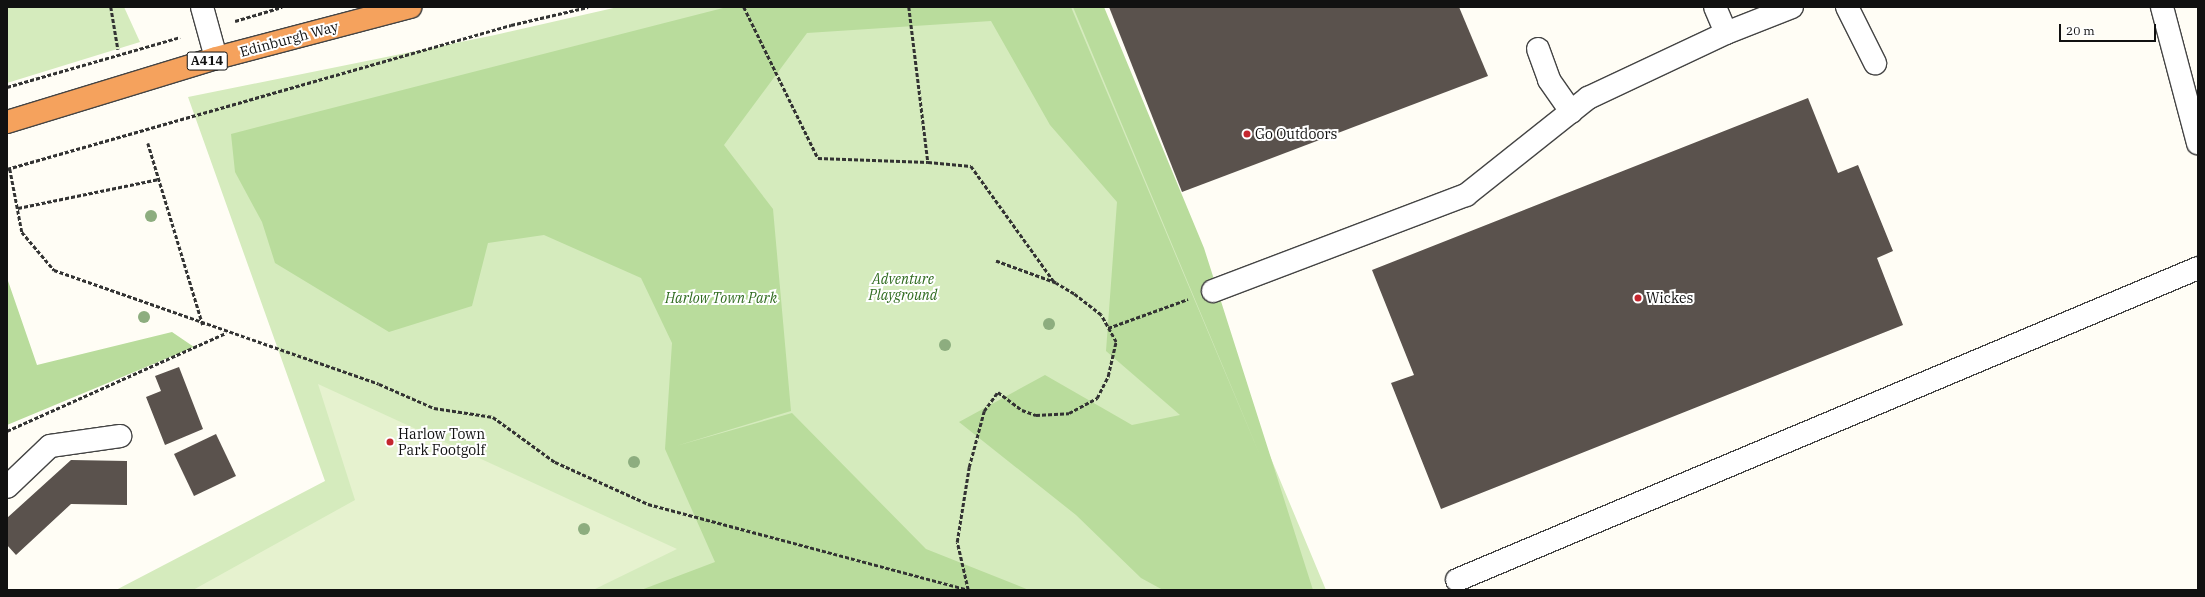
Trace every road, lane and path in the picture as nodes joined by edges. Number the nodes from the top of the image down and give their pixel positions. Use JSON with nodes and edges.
{"nodes":[{"id":1,"x":111,"y":7,"type":"edge"},
{"id":2,"x":202,"y":7,"type":"edge"},
{"id":3,"x":282,"y":7,"type":"edge"},
{"id":4,"x":410,"y":7,"type":"edge"},
{"id":5,"x":588,"y":7,"type":"edge"},
{"id":6,"x":744,"y":7,"type":"edge"},
{"id":7,"x":909,"y":7,"type":"edge"},
{"id":8,"x":1715,"y":7,"type":"edge"},
{"id":9,"x":1792,"y":7,"type":"edge"},
{"id":10,"x":1847,"y":7,"type":"edge"},
{"id":11,"x":2162,"y":7,"type":"edge"},
{"id":12,"x":208,"y":29,"type":"junction"},
{"id":13,"x":1726,"y":33,"type":"junction"},
{"id":14,"x":118,"y":49,"type":"dead end"},
{"id":15,"x":1538,"y":49,"type":"dead end"},
{"id":16,"x":216,"y":58,"type":"junction"},
{"id":17,"x":1875,"y":63,"type":"dead end"},
{"id":18,"x":7,"y":87,"type":"edge"},
{"id":19,"x":1571,"y":112,"type":"junction"},
{"id":20,"x":7,"y":122,"type":"edge"},
{"id":21,"x":148,"y":143,"type":"dead end"},
{"id":22,"x":2198,"y":143,"type":"edge"},
{"id":23,"x":928,"y":162,"type":"junction"},
{"id":24,"x":8,"y":169,"type":"edge"},
{"id":25,"x":159,"y":179,"type":"junction"},
{"id":26,"x":18,"y":208,"type":"junction"},
{"id":27,"x":996,"y":261,"type":"dead end"},
{"id":28,"x":2198,"y":268,"type":"edge"},
{"id":29,"x":1056,"y":283,"type":"junction"},
{"id":30,"x":1213,"y":290,"type":"joint"},
{"id":31,"x":203,"y":325,"type":"junction"},
{"id":32,"x":1108,"y":328,"type":"junction"},
{"id":33,"x":226,"y":333,"type":"junction"},
{"id":34,"x":7,"y":432,"type":"edge"},
{"id":35,"x":120,"y":436,"type":"dead end"},
{"id":36,"x":7,"y":487,"type":"edge"},
{"id":37,"x":1457,"y":580,"type":"dead end"},
{"id":38,"x":968,"y":590,"type":"edge"}],
"edges":[{"from":1,"to":14,"type":"path"},
{"from":2,"to":12,"type":"street"},
{"from":3,"to":12,"type":"path"},
{"from":4,"to":16,"type":"highway","name":"Edinburgh Way","number":"A414"},
{"from":5,"to":24,"type":"path"},
{"from":6,"to":23,"type":"path"},
{"from":7,"to":23,"type":"path"},
{"from":8,"to":13,"type":"street"},
{"from":9,"to":13,"type":"street"},
{"from":10,"to":17,"type":"street"},
{"from":11,"to":22,"type":"street"},
{"from":12,"to":16,"type":"street"},
{"from":12,"to":18,"type":"path"},
{"from":13,"to":19,"type":"street"},
{"from":15,"to":19,"type":"street"},
{"from":16,"to":20,"type":"highway","name":"Edinburgh Way","number":"A414"},
{"from":19,"to":30,"type":"street"},
{"from":21,"to":25,"type":"path"},
{"from":23,"to":29,"type":"path"},
{"from":24,"to":26,"type":"path"},
{"from":25,"to":26,"type":"path"},
{"from":25,"to":31,"type":"path"},
{"from":26,"to":31,"type":"path"},
{"from":27,"to":29,"type":"path"},
{"from":28,"to":37,"type":"street"},
{"from":29,"to":32,"type":"path"},
{"from":30,"to":32,"type":"path"},
{"from":31,"to":33,"type":"path"},
{"from":32,"to":38,"type":"path"},
{"from":33,"to":34,"type":"path"},
{"from":33,"to":38,"type":"path"},
{"from":35,"to":36,"type":"street"}]}
